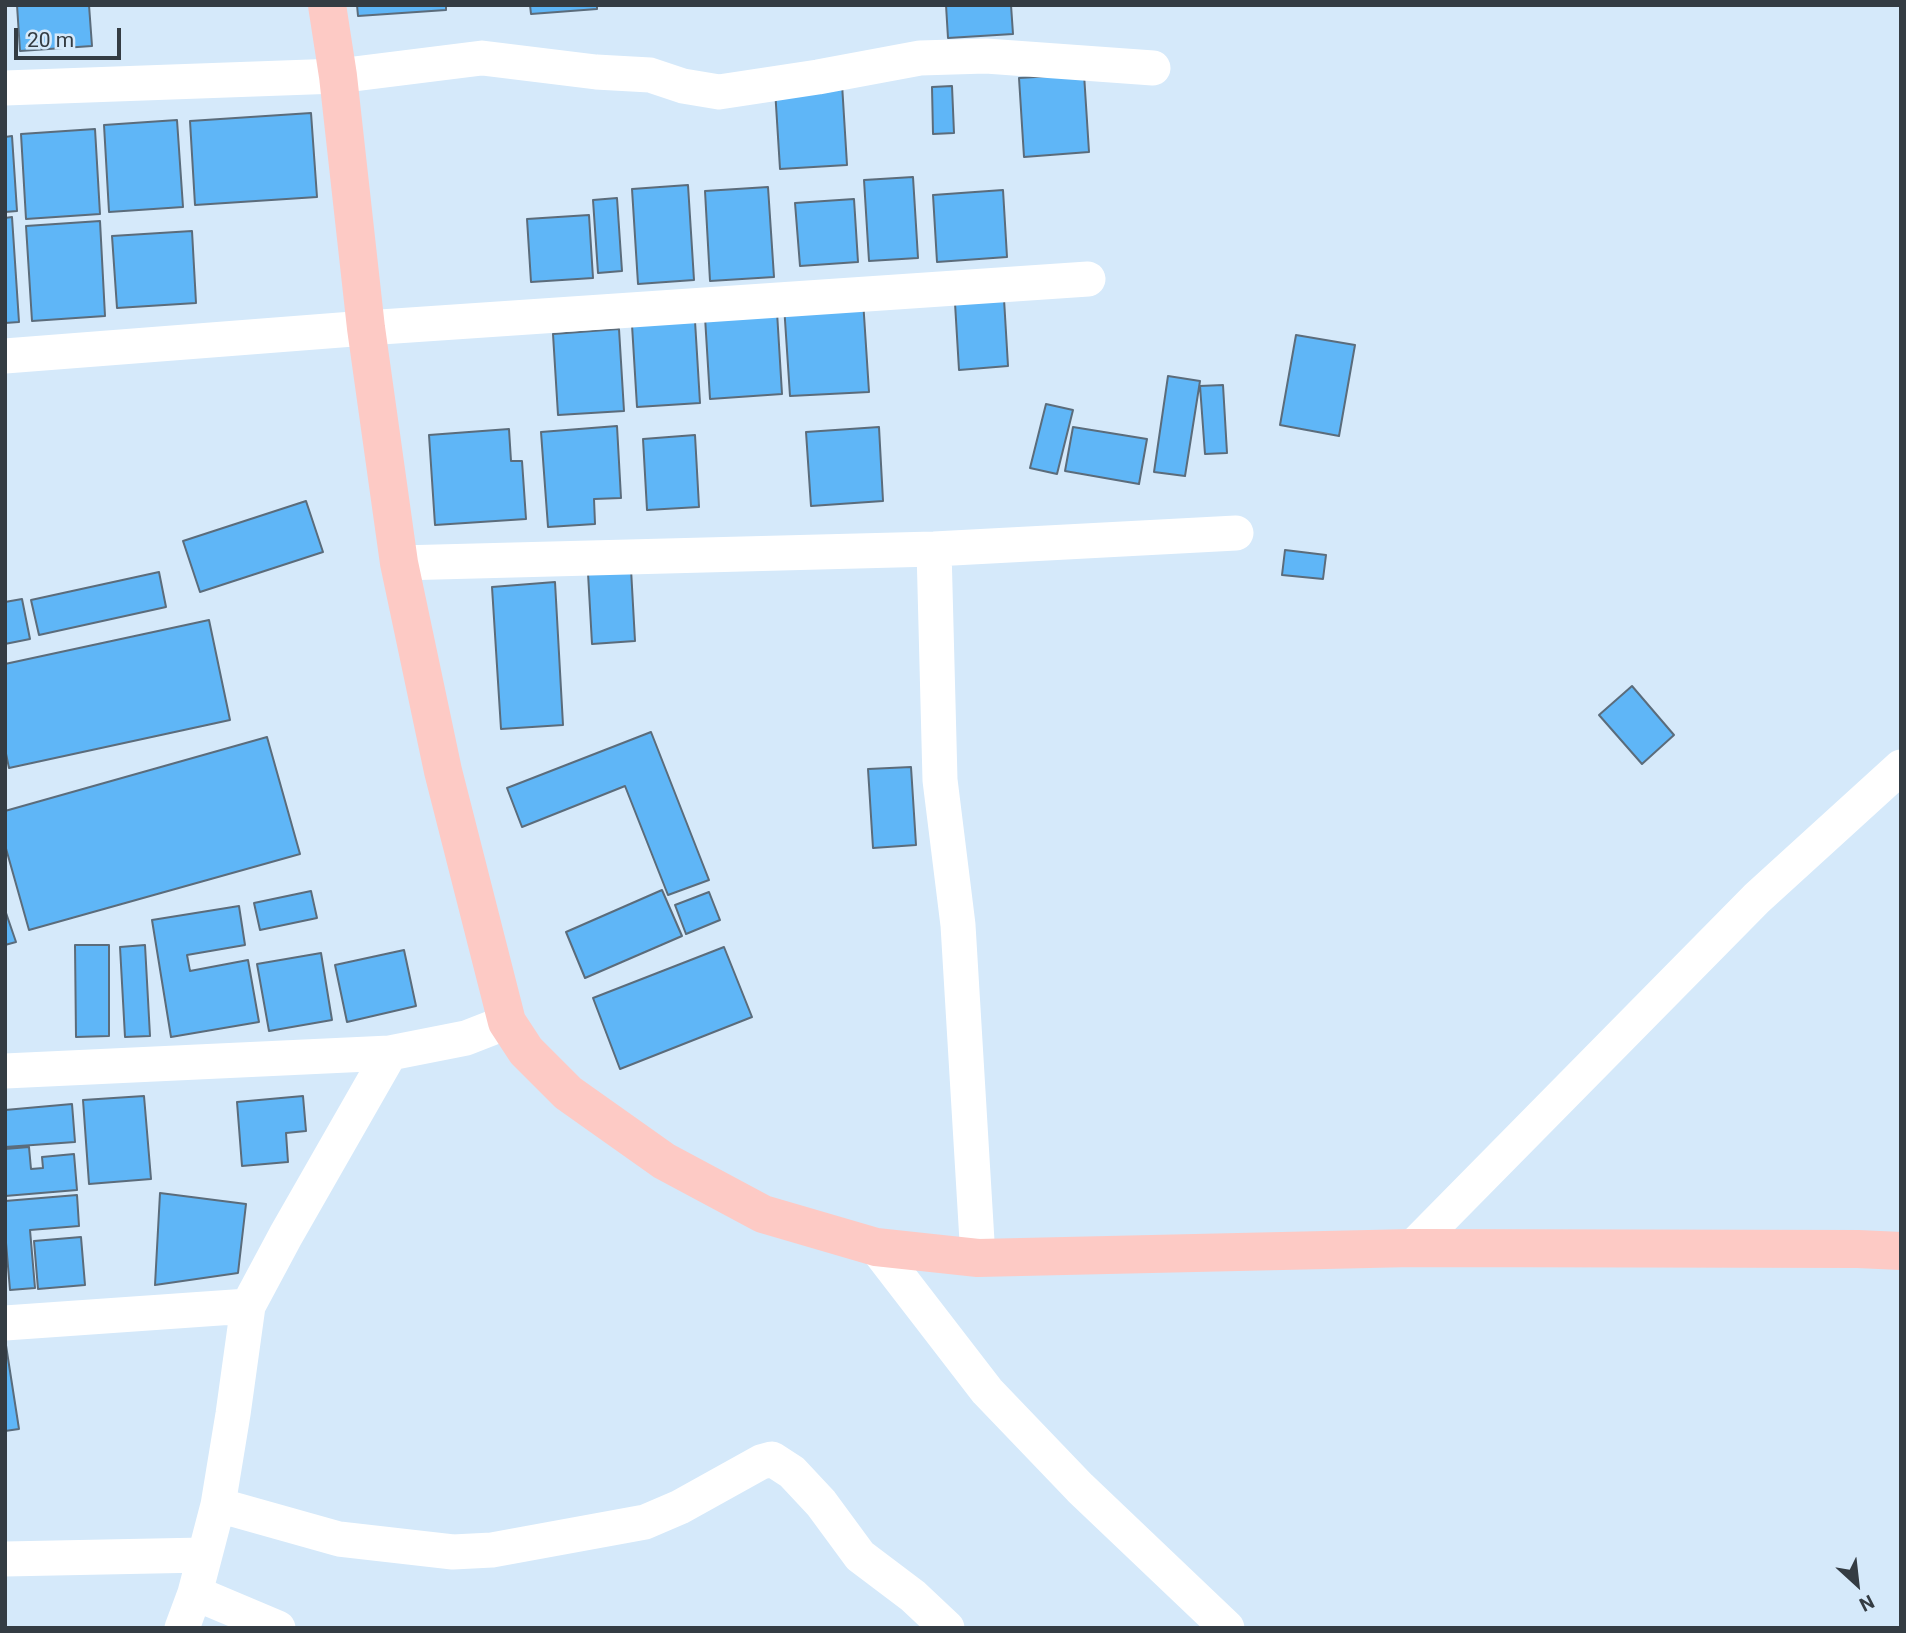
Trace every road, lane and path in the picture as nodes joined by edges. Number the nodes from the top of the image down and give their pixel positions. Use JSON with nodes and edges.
{"nodes":[{"id":1,"x":327,"y":5,"type":"edge"},
{"id":2,"x":1153,"y":68,"type":"dead end"},
{"id":3,"x":338,"y":76,"type":"junction"},
{"id":4,"x":5,"y":88,"type":"edge"},
{"id":5,"x":1088,"y":279,"type":"dead end"},
{"id":6,"x":366,"y":328,"type":"junction"},
{"id":7,"x":5,"y":356,"type":"edge"},
{"id":8,"x":1236,"y":533,"type":"dead end"},
{"id":9,"x":934,"y":549,"type":"junction"},
{"id":10,"x":399,"y":563,"type":"junction"},
{"id":11,"x":1901,"y":768,"type":"edge"},
{"id":12,"x":508,"y":1022,"type":"junction"},
{"id":13,"x":390,"y":1053,"type":"junction"},
{"id":14,"x":5,"y":1072,"type":"edge"},
{"id":15,"x":876,"y":1247,"type":"junction"},
{"id":16,"x":1412,"y":1248,"type":"junction"},
{"id":17,"x":1901,"y":1251,"type":"edge"},
{"id":18,"x":978,"y":1258,"type":"junction"},
{"id":19,"x":248,"y":1306,"type":"junction"},
{"id":20,"x":5,"y":1323,"type":"edge"},
{"id":21,"x":218,"y":1505,"type":"junction"},
{"id":22,"x":204,"y":1555,"type":"junction"},
{"id":23,"x":5,"y":1559,"type":"edge"},
{"id":24,"x":195,"y":1593,"type":"junction"},
{"id":25,"x":182,"y":1628,"type":"edge"},
{"id":26,"x":278,"y":1628,"type":"edge"},
{"id":27,"x":947,"y":1628,"type":"edge"},
{"id":28,"x":1227,"y":1628,"type":"edge"}],
"edges":[{"from":1,"to":3,"type":"main road"},
{"from":2,"to":3,"type":"street"},
{"from":3,"to":4,"type":"street"},
{"from":3,"to":6,"type":"main road"},
{"from":5,"to":6,"type":"street"},
{"from":6,"to":7,"type":"street"},
{"from":6,"to":10,"type":"main road"},
{"from":8,"to":9,"type":"street"},
{"from":9,"to":10,"type":"street"},
{"from":9,"to":18,"type":"street"},
{"from":10,"to":12,"type":"main road"},
{"from":11,"to":16,"type":"street"},
{"from":12,"to":13,"type":"street"},
{"from":12,"to":15,"type":"main road"},
{"from":13,"to":14,"type":"street"},
{"from":13,"to":19,"type":"street"},
{"from":15,"to":18,"type":"main road"},
{"from":15,"to":28,"type":"street"},
{"from":16,"to":17,"type":"main road"},
{"from":16,"to":18,"type":"main road"},
{"from":19,"to":20,"type":"street"},
{"from":19,"to":21,"type":"street"},
{"from":21,"to":22,"type":"street"},
{"from":21,"to":27,"type":"street"},
{"from":22,"to":23,"type":"street"},
{"from":22,"to":24,"type":"street"},
{"from":24,"to":25,"type":"street"},
{"from":24,"to":26,"type":"street"}]}
